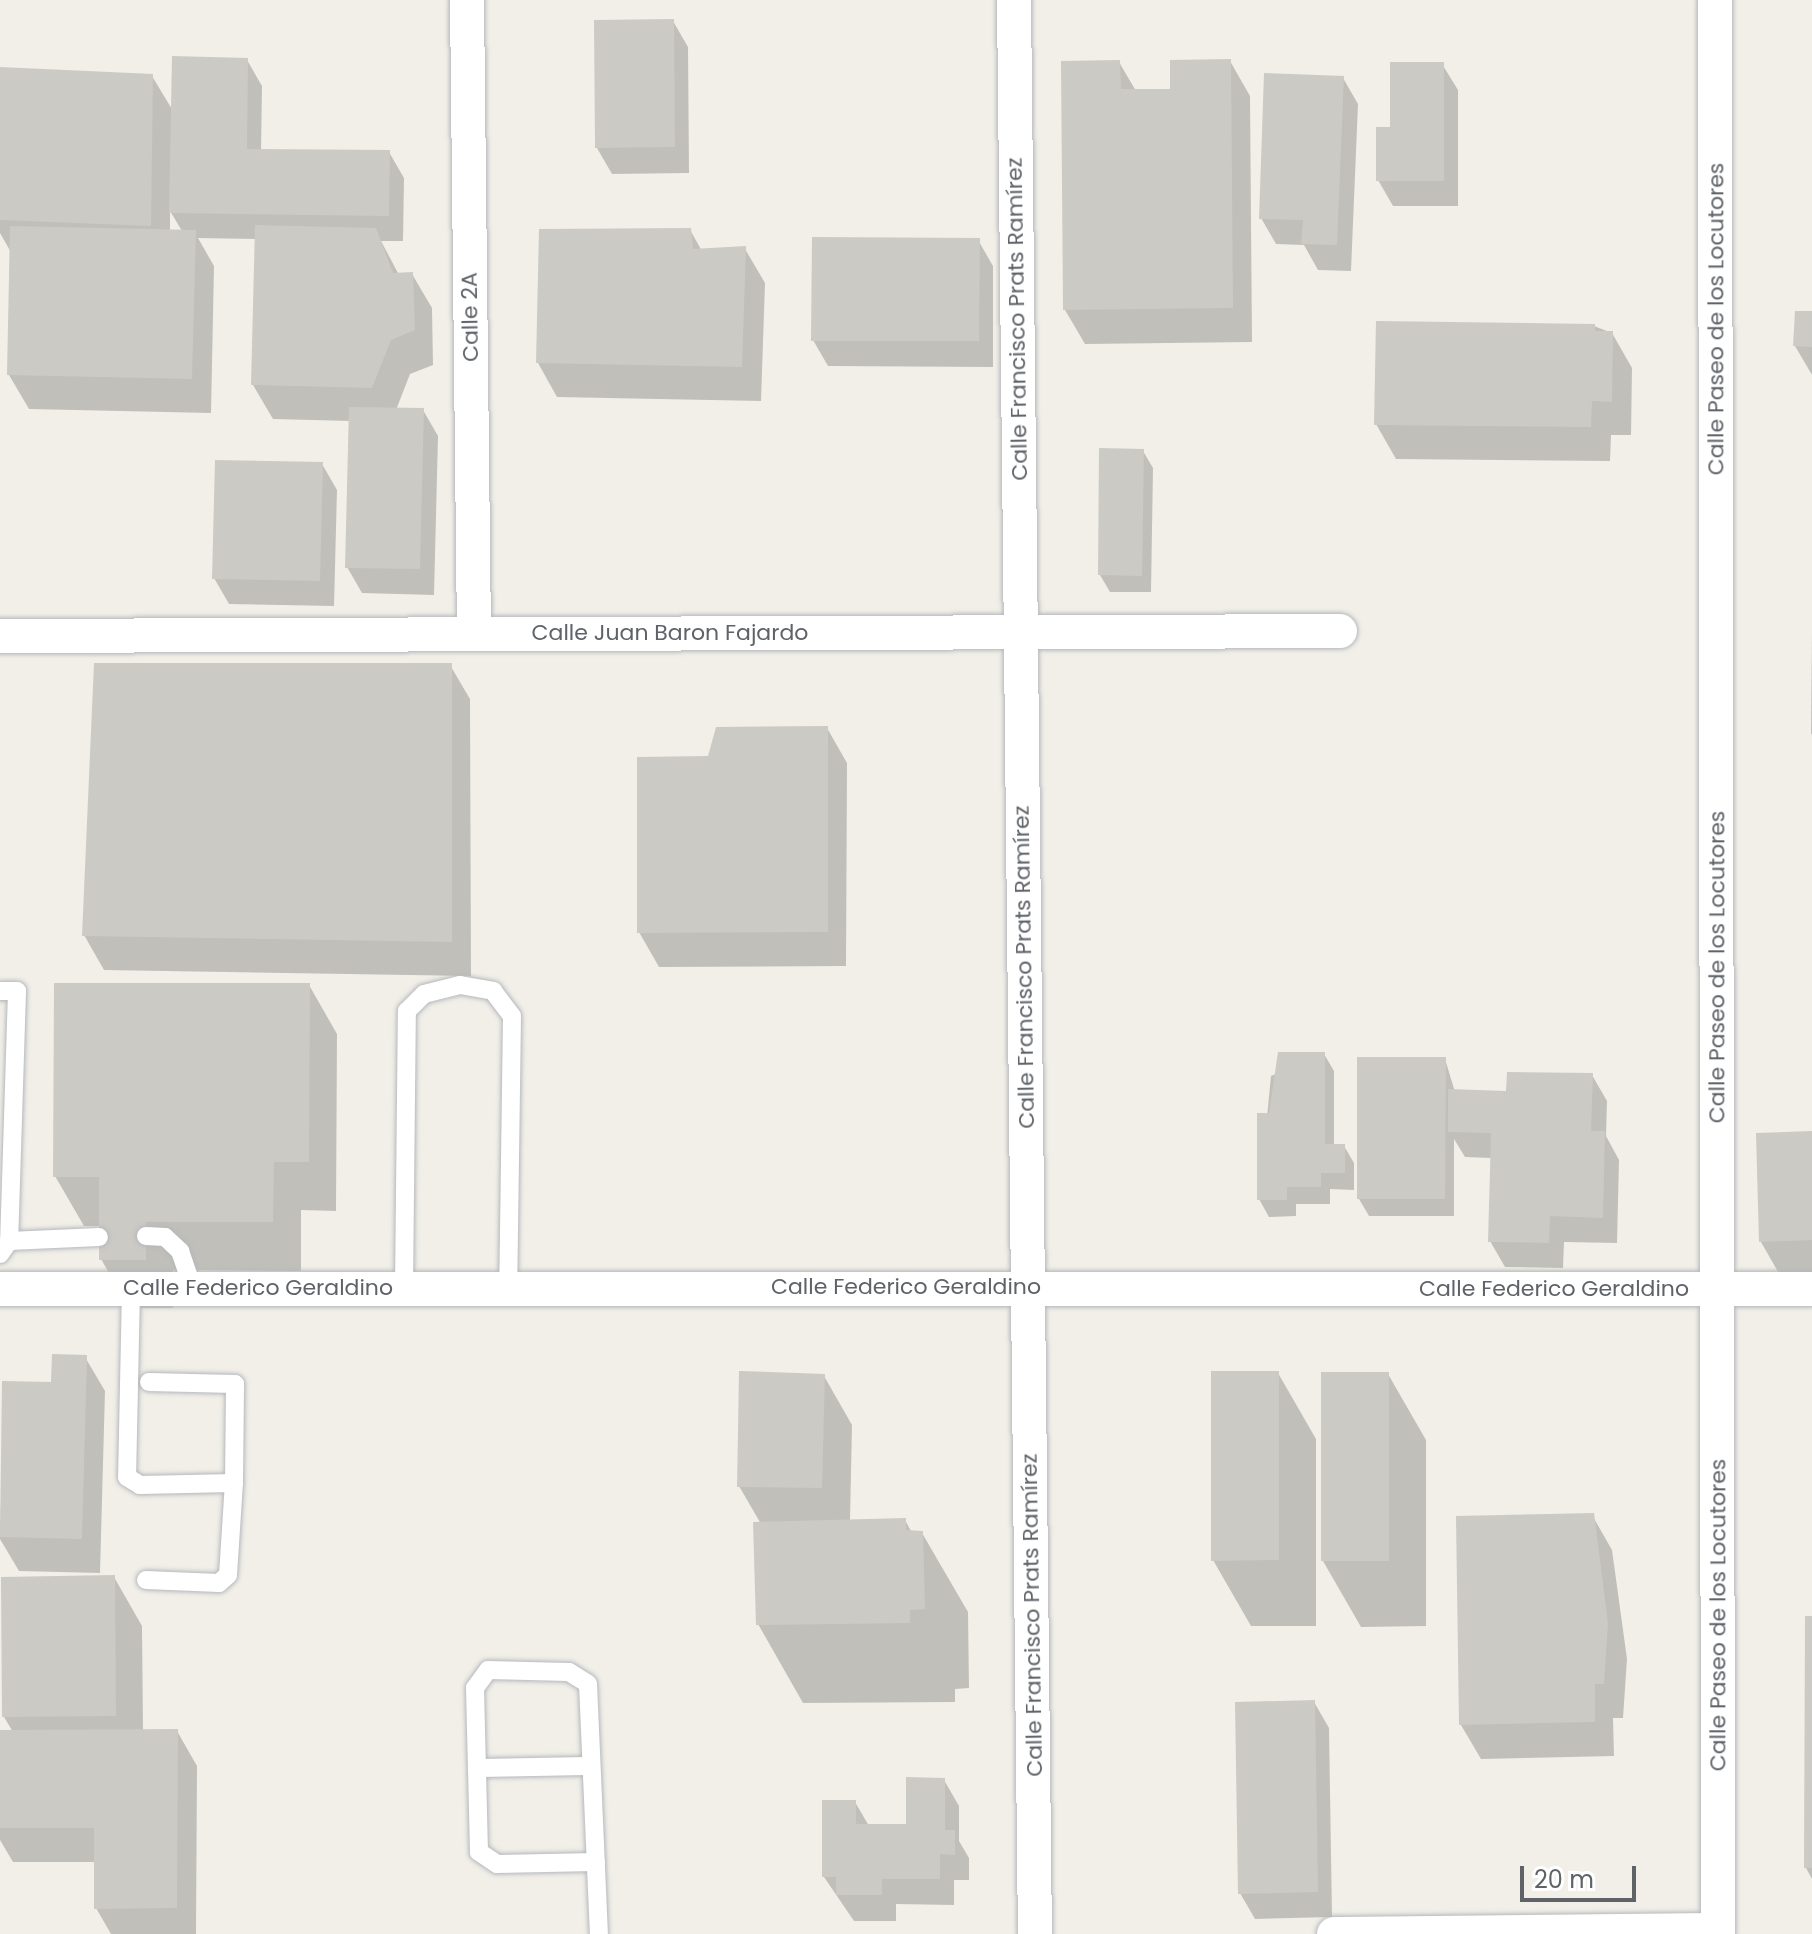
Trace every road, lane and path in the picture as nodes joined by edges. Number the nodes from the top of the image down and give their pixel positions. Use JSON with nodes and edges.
{"nodes":[{"id":1,"x":467,"y":0,"type":"edge"},
{"id":2,"x":1014,"y":0,"type":"edge"},
{"id":3,"x":1715,"y":0,"type":"edge"},
{"id":4,"x":1340,"y":631,"type":"dead end"},
{"id":5,"x":1021,"y":632,"type":"junction"},
{"id":6,"x":474,"y":634,"type":"junction"},
{"id":7,"x":0,"y":636,"type":"edge"},
{"id":8,"x":0,"y":991,"type":"edge"},
{"id":9,"x":146,"y":1236,"type":"dead end"},
{"id":10,"x":99,"y":1237,"type":"dead end"},
{"id":11,"x":4,"y":1248,"type":"edge"},
{"id":12,"x":1028,"y":1286,"type":"junction"},
{"id":13,"x":404,"y":1287,"type":"junction"},
{"id":14,"x":193,"y":1288,"type":"junction"},
{"id":15,"x":508,"y":1288,"type":"junction"},
{"id":16,"x":0,"y":1289,"type":"edge"},
{"id":17,"x":131,"y":1289,"type":"junction"},
{"id":18,"x":1812,"y":1289,"type":"edge"},
{"id":19,"x":1718,"y":1290,"type":"junction"},
{"id":20,"x":149,"y":1382,"type":"dead end"},
{"id":21,"x":234,"y":1483,"type":"junction"},
{"id":22,"x":146,"y":1580,"type":"dead end"},
{"id":23,"x":591,"y":1766,"type":"junction"},
{"id":24,"x":477,"y":1768,"type":"junction"},
{"id":25,"x":596,"y":1862,"type":"junction"},
{"id":26,"x":1718,"y":1932,"type":"edge"},
{"id":27,"x":599,"y":1934,"type":"edge"},
{"id":28,"x":1035,"y":1934,"type":"edge"},
{"id":29,"x":1334,"y":1934,"type":"edge"}],
"edges":[{"from":1,"to":6,"type":"street","name":"Calle 2A"},
{"from":2,"to":5,"type":"street","name":"Calle Francisco Prats Ramírez"},
{"from":3,"to":19,"type":"street","name":"Calle Paseo de los Locutores"},
{"from":4,"to":5,"type":"street","name":"Calle Juan Baron Fajardo"},
{"from":5,"to":6,"type":"street","name":"Calle Juan Baron Fajardo"},
{"from":5,"to":12,"type":"street","name":"Calle Francisco Prats Ramírez"},
{"from":6,"to":7,"type":"street","name":"Calle Juan Baron Fajardo"},
{"from":8,"to":11,"type":"lane"},
{"from":9,"to":14,"type":"lane"},
{"from":10,"to":11,"type":"lane"},
{"from":12,"to":15,"type":"street","name":"Calle Federico Geraldino"},
{"from":12,"to":19,"type":"street","name":"Calle Federico Geraldino"},
{"from":12,"to":28,"type":"street","name":"Calle Francisco Prats Ramírez"},
{"from":13,"to":14,"type":"street","name":"Calle Federico Geraldino"},
{"from":13,"to":15,"type":"street","name":"Calle Federico Geraldino"},
{"from":13,"to":15,"type":"lane"},
{"from":14,"to":17,"type":"street","name":"Calle Federico Geraldino"},
{"from":16,"to":17,"type":"street","name":"Calle Federico Geraldino"},
{"from":17,"to":21,"type":"lane"},
{"from":18,"to":19,"type":"street","name":"Calle Federico Geraldino"},
{"from":19,"to":26,"type":"street","name":"Calle Paseo de los Locutores"},
{"from":20,"to":21,"type":"lane"},
{"from":21,"to":22,"type":"lane"},
{"from":23,"to":24,"type":"lane"},
{"from":23,"to":24,"type":"lane"},
{"from":23,"to":25,"type":"lane"},
{"from":24,"to":25,"type":"lane"},
{"from":25,"to":27,"type":"lane"},
{"from":26,"to":29,"type":"street"}]}
